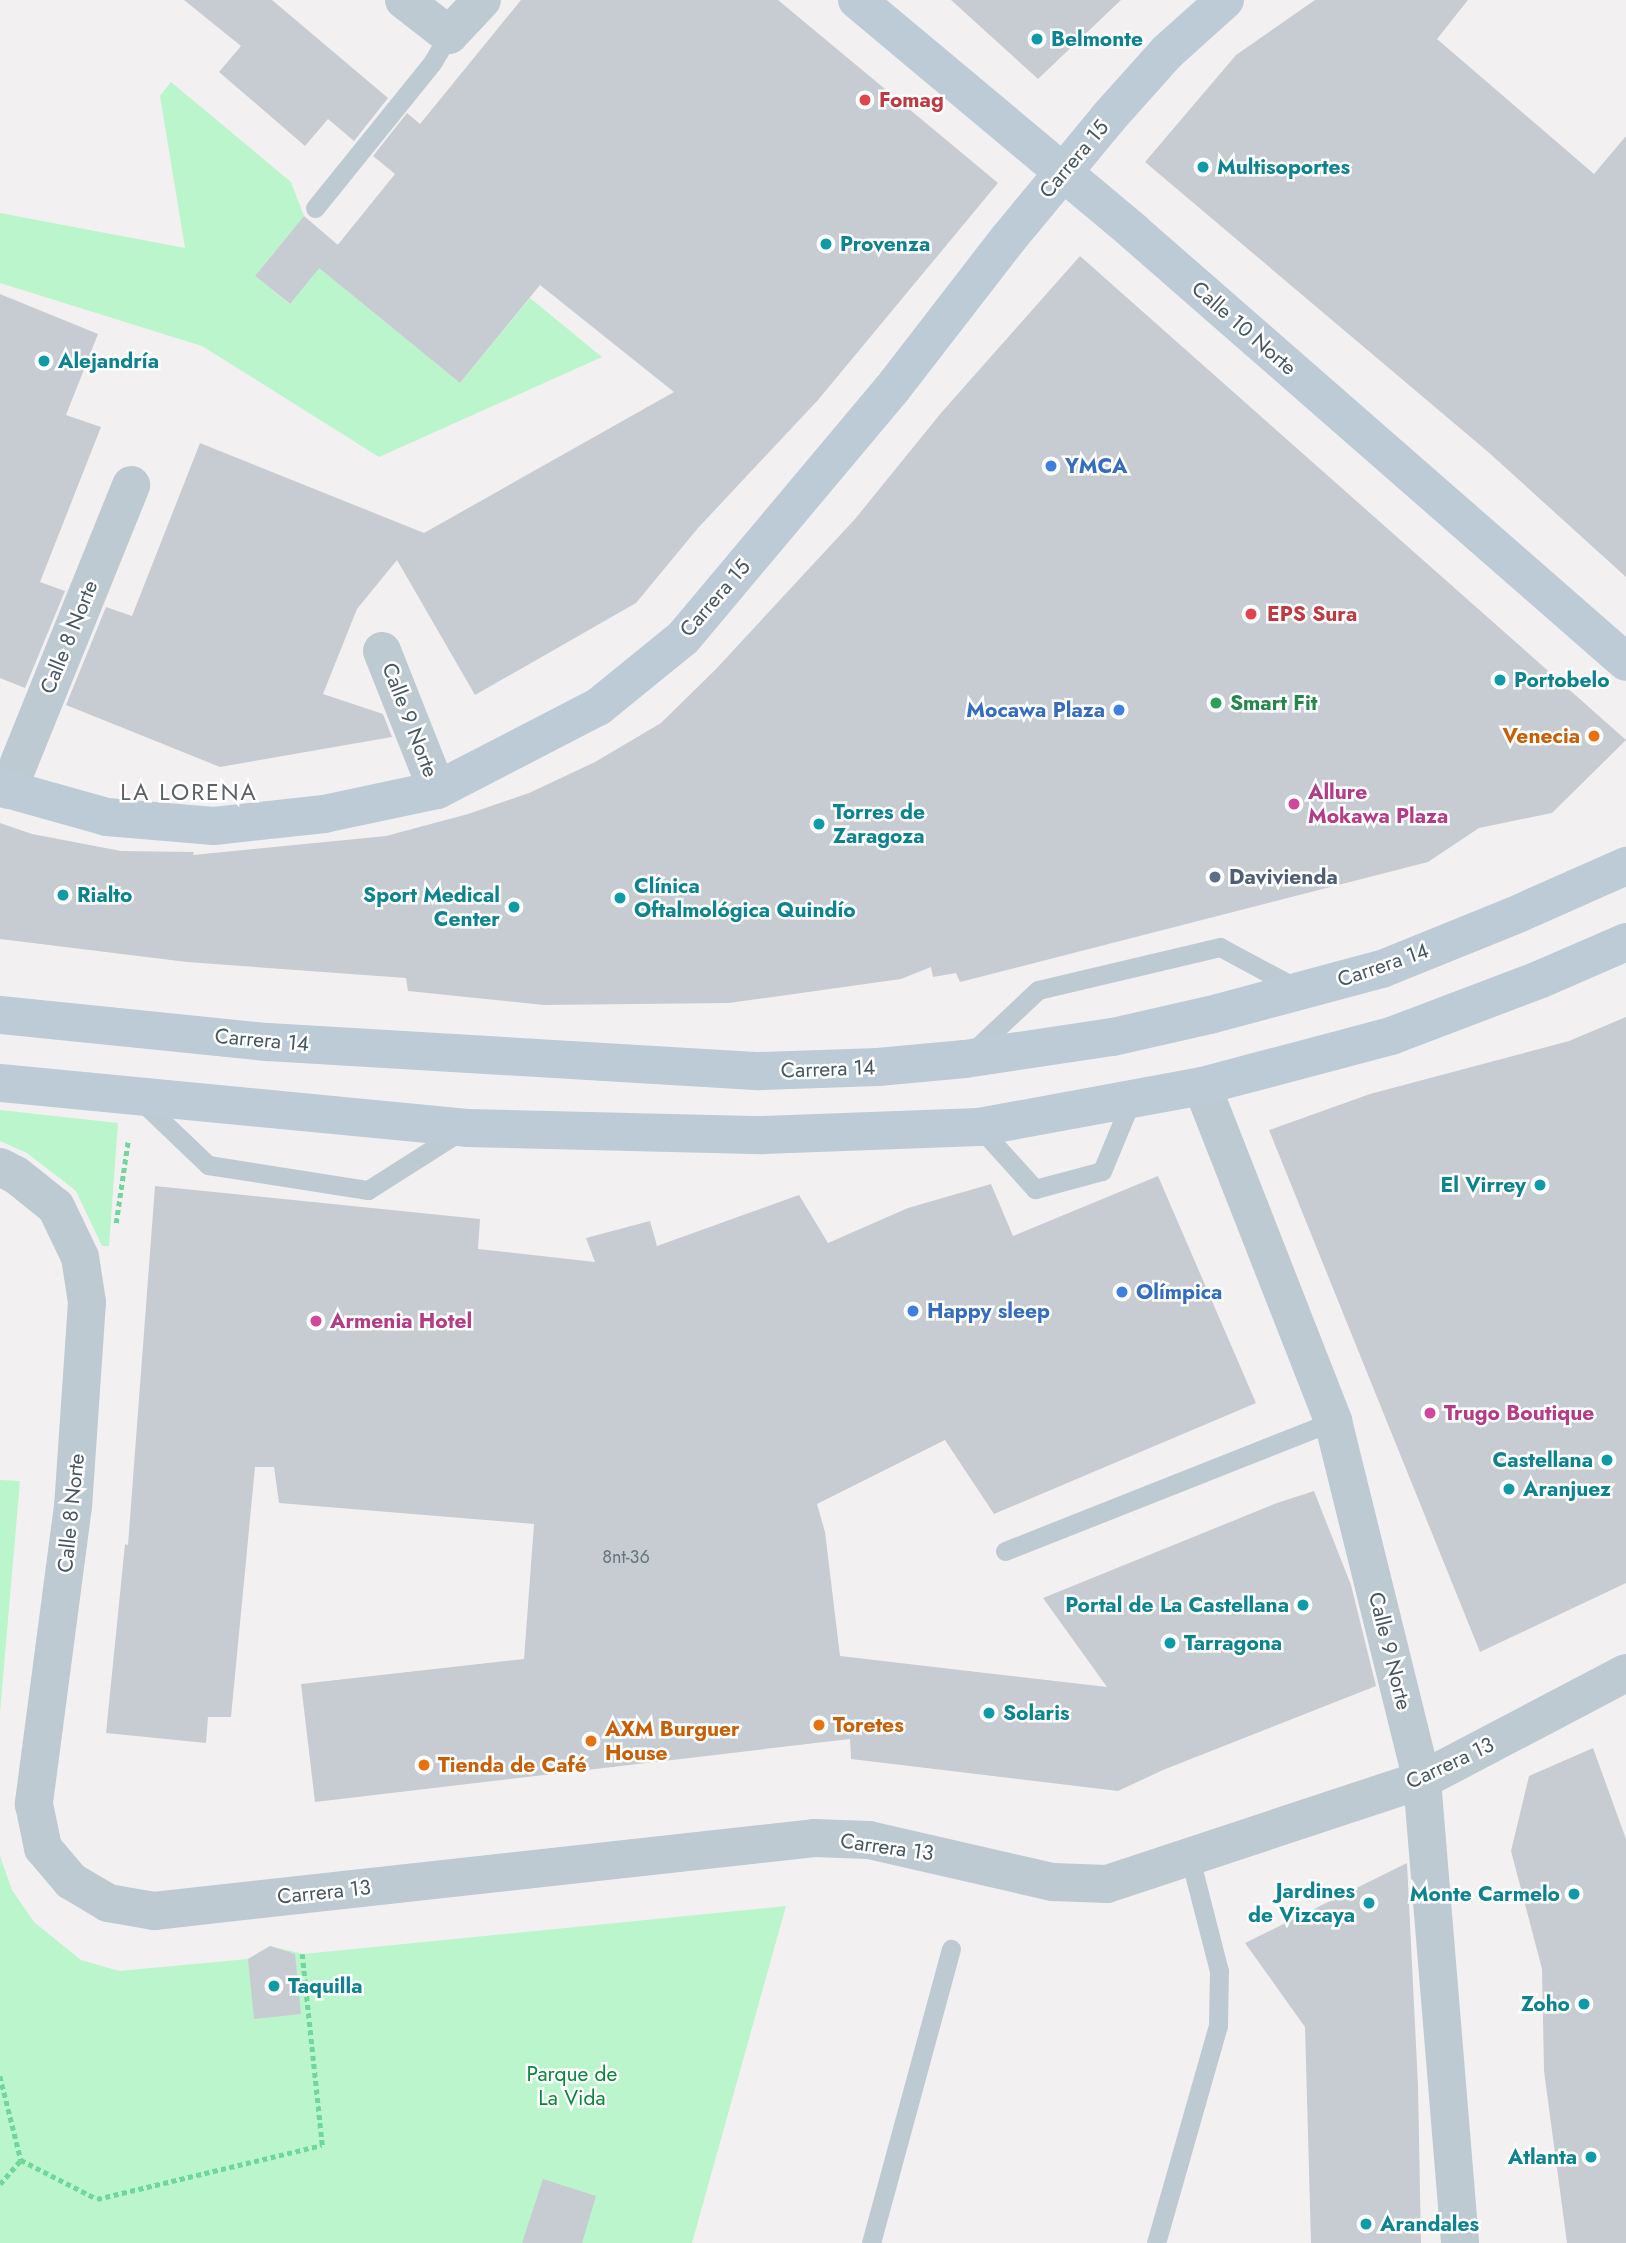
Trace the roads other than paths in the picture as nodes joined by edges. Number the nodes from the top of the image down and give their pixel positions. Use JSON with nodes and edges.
{"nodes":[{"id":1,"x":404,"y":0,"type":"edge"},
{"id":2,"x":482,"y":0,"type":"edge"},
{"id":3,"x":857,"y":0,"type":"edge"},
{"id":4,"x":1225,"y":0,"type":"edge"},
{"id":5,"x":449,"y":35,"type":"junction"},
{"id":6,"x":1062,"y":173,"type":"junction"},
{"id":7,"x":315,"y":208,"type":"dead end"},
{"id":8,"x":131,"y":485,"type":"dead end"},
{"id":9,"x":382,"y":651,"type":"dead end"},
{"id":10,"x":1626,"y":662,"type":"edge"},
{"id":11,"x":4,"y":788,"type":"edge"},
{"id":12,"x":437,"y":790,"type":"junction"},
{"id":13,"x":1626,"y":866,"type":"edge"},
{"id":14,"x":1626,"y":942,"type":"edge"},
{"id":15,"x":1302,"y":991,"type":"junction"},
{"id":16,"x":0,"y":1015,"type":"edge"},
{"id":17,"x":965,"y":1059,"type":"junction"},
{"id":18,"x":0,"y":1083,"type":"edge"},
{"id":19,"x":1202,"y":1086,"type":"junction"},
{"id":20,"x":135,"y":1095,"type":"junction"},
{"id":21,"x":1131,"y":1101,"type":"junction"},
{"id":22,"x":979,"y":1127,"type":"junction"},
{"id":23,"x":467,"y":1128,"type":"junction"},
{"id":24,"x":0,"y":1167,"type":"edge"},
{"id":25,"x":1333,"y":1420,"type":"junction"},
{"id":26,"x":1005,"y":1552,"type":"dead end"},
{"id":27,"x":1626,"y":1673,"type":"edge"},
{"id":28,"x":1422,"y":1780,"type":"junction"},
{"id":29,"x":1189,"y":1854,"type":"junction"},
{"id":30,"x":71,"y":1881,"type":"joint"},
{"id":31,"x":951,"y":1949,"type":"dead end"},
{"id":32,"x":871,"y":2243,"type":"edge"},
{"id":33,"x":1156,"y":2243,"type":"edge"},
{"id":34,"x":1460,"y":2243,"type":"edge"}],
"edges":[{"from":1,"to":5,"type":"street"},
{"from":2,"to":5,"type":"street"},
{"from":3,"to":6,"type":"main road","name":"Calle 10 Norte"},
{"from":4,"to":6,"type":"main road","name":"Carrera 15"},
{"from":5,"to":7,"type":"lane"},
{"from":6,"to":10,"type":"main road","name":"Calle 10 Norte"},
{"from":6,"to":12,"type":"main road","name":"Carrera 15"},
{"from":8,"to":11,"type":"street","name":"Calle 8 Norte"},
{"from":9,"to":12,"type":"street","name":"Calle 9 Norte"},
{"from":11,"to":12,"type":"main road","name":"Carrera 15"},
{"from":13,"to":15,"type":"main road","name":"Carrera 14"},
{"from":14,"to":19,"type":"main road"},
{"from":15,"to":17,"type":"main road","name":"Carrera 14"},
{"from":15,"to":17,"type":"lane"},
{"from":16,"to":17,"type":"main road","name":"Carrera 14"},
{"from":18,"to":20,"type":"main road"},
{"from":19,"to":21,"type":"main road"},
{"from":19,"to":25,"type":"street","name":"Calle 9 Norte"},
{"from":20,"to":23,"type":"main road"},
{"from":20,"to":23,"type":"lane"},
{"from":21,"to":22,"type":"main road"},
{"from":21,"to":22,"type":"lane"},
{"from":22,"to":23,"type":"main road"},
{"from":24,"to":30,"type":"street","name":"Calle 8 Norte"},
{"from":25,"to":26,"type":"lane"},
{"from":25,"to":28,"type":"street","name":"Calle 9 Norte"},
{"from":27,"to":28,"type":"street","name":"Carrera 13"},
{"from":28,"to":29,"type":"street","name":"Carrera 13"},
{"from":28,"to":34,"type":"street","name":"Calle 9 Norte"},
{"from":29,"to":30,"type":"street","name":"Carrera 13"},
{"from":29,"to":33,"type":"lane"},
{"from":31,"to":32,"type":"lane"}]}
